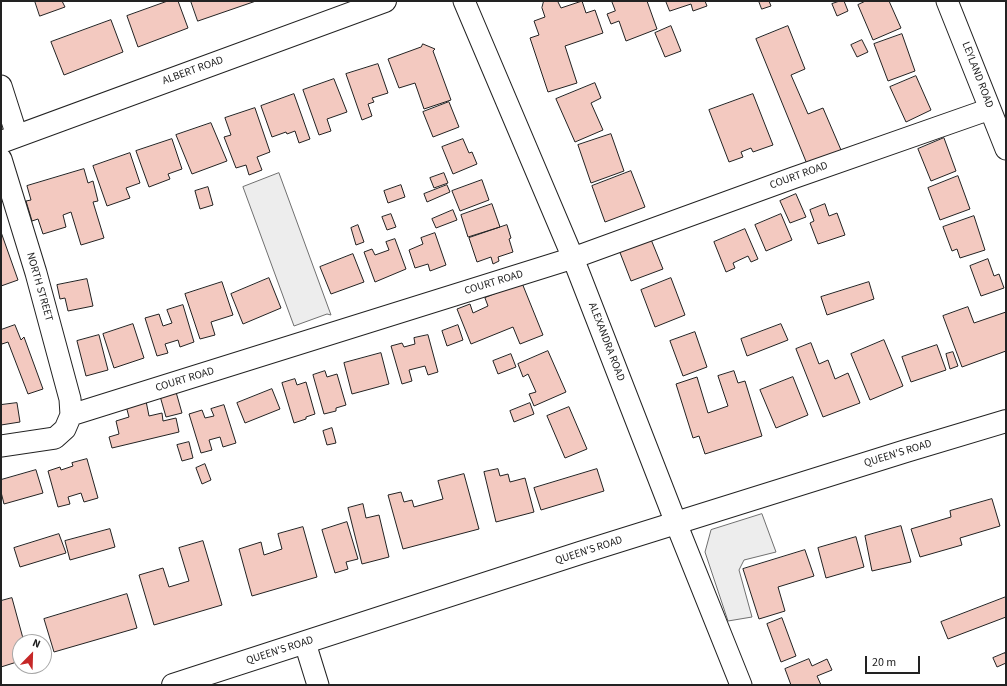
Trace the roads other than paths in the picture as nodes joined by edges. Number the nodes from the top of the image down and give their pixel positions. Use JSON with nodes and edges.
{"nodes":[{"id":1,"x":385,"y":1,"type":"edge"},
{"id":2,"x":464,"y":1,"type":"edge"},
{"id":3,"x":947,"y":1,"type":"edge"},
{"id":4,"x":1,"y":86,"type":"edge"},
{"id":5,"x":990,"y":109,"type":"junction"},
{"id":6,"x":9,"y":139,"type":"edge"},
{"id":7,"x":1006,"y":149,"type":"edge"},
{"id":8,"x":1,"y":159,"type":"edge"},
{"id":9,"x":573,"y":258,"type":"junction"},
{"id":10,"x":71,"y":415,"type":"junction"},
{"id":11,"x":1006,"y":421,"type":"edge"},
{"id":12,"x":1,"y":446,"type":"edge"},
{"id":13,"x":676,"y":523,"type":"junction"},
{"id":14,"x":305,"y":643,"type":"junction"},
{"id":15,"x":172,"y":685,"type":"edge"},
{"id":16,"x":318,"y":685,"type":"edge"},
{"id":17,"x":741,"y":685,"type":"edge"}],
"edges":[{"from":1,"to":6,"type":"main road","name":"ALBERT ROAD"},
{"from":2,"to":9,"type":"street","name":"ALEXANDRA ROAD"},
{"from":3,"to":5,"type":"street","name":"LEYLAND ROAD"},
{"from":4,"to":6,"type":"street"},
{"from":5,"to":7,"type":"street","name":"LEYLAND ROAD"},
{"from":5,"to":9,"type":"street","name":"COURT ROAD"},
{"from":8,"to":10,"type":"street","name":"NORTH STREET"},
{"from":9,"to":10,"type":"street","name":"COURT ROAD"},
{"from":9,"to":13,"type":"street","name":"ALEXANDRA ROAD"},
{"from":10,"to":12,"type":"street"},
{"from":11,"to":13,"type":"main road","name":"QUEEN'S ROAD"},
{"from":13,"to":14,"type":"main road","name":"QUEEN'S ROAD"},
{"from":13,"to":17,"type":"street","name":"ALEXANDRA ROAD"},
{"from":14,"to":15,"type":"main road","name":"QUEEN'S ROAD"},
{"from":14,"to":16,"type":"street"}]}
